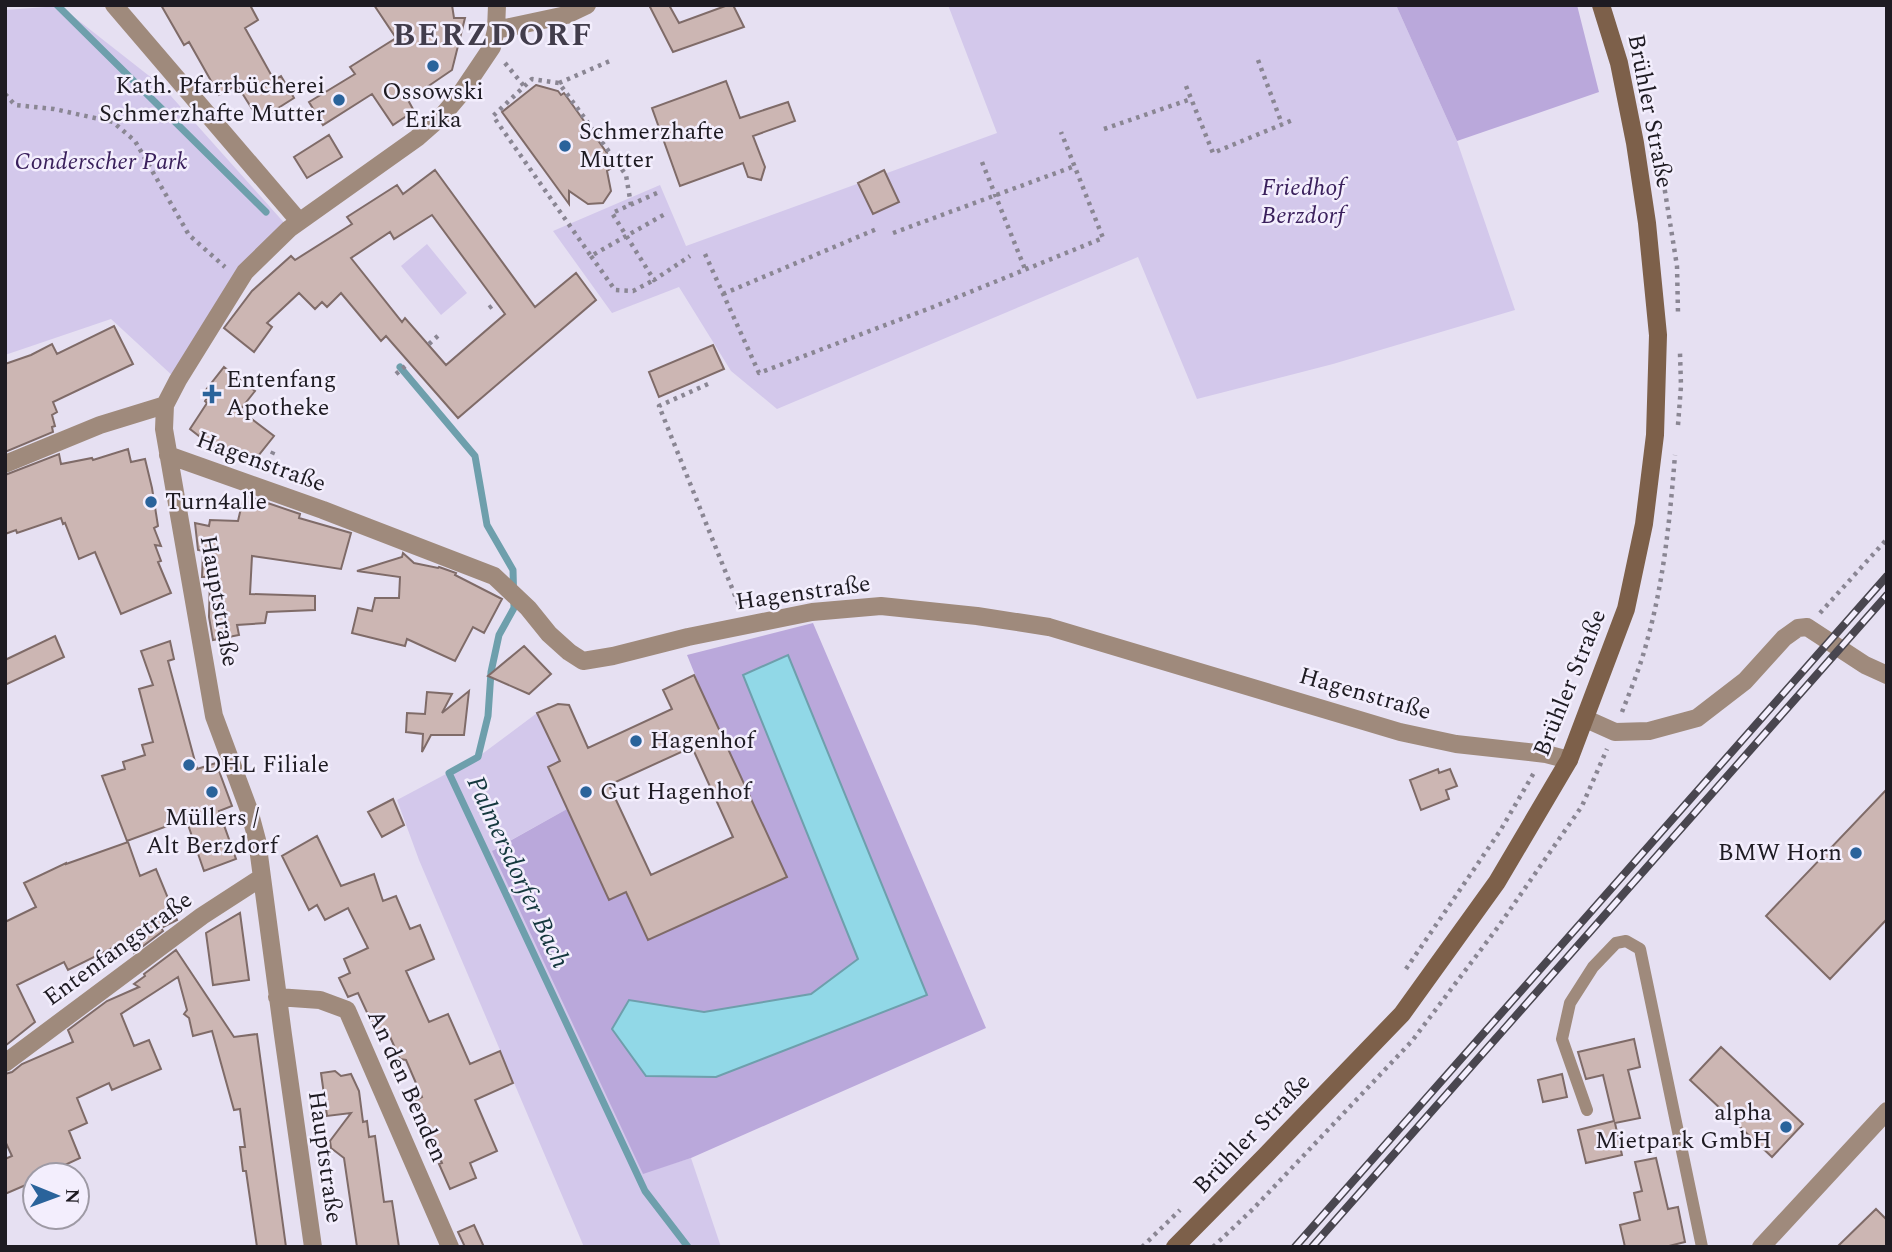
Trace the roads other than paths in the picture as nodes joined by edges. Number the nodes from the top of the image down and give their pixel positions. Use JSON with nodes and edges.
{"nodes":[{"id":1,"x":114,"y":5,"type":"edge"},
{"id":2,"x":497,"y":5,"type":"edge"},
{"id":3,"x":587,"y":5,"type":"edge"},
{"id":4,"x":1601,"y":5,"type":"edge"},
{"id":5,"x":494,"y":39,"type":"junction"},
{"id":6,"x":299,"y":221,"type":"junction"},
{"id":7,"x":164,"y":405,"type":"junction"},
{"id":8,"x":168,"y":455,"type":"junction"},
{"id":9,"x":5,"y":464,"type":"edge"},
{"id":10,"x":1887,"y":675,"type":"edge"},
{"id":11,"x":1586,"y":719,"type":"junction"},
{"id":12,"x":1569,"y":760,"type":"junction"},
{"id":13,"x":262,"y":877,"type":"junction"},
{"id":14,"x":277,"y":997,"type":"junction"},
{"id":15,"x":5,"y":1063,"type":"edge"},
{"id":16,"x":1587,"y":1110,"type":"dead end"},
{"id":17,"x":1887,"y":1111,"type":"edge"},
{"id":18,"x":313,"y":1247,"type":"edge"},
{"id":19,"x":450,"y":1247,"type":"edge"},
{"id":20,"x":1174,"y":1247,"type":"edge"},
{"id":21,"x":1702,"y":1247,"type":"edge"},
{"id":22,"x":1761,"y":1247,"type":"edge"}],
"edges":[{"from":1,"to":6,"type":"street"},
{"from":2,"to":5,"type":"street"},
{"from":3,"to":5,"type":"street"},
{"from":4,"to":11,"type":"main road","name":"Brühler Straße"},
{"from":5,"to":6,"type":"street"},
{"from":6,"to":7,"type":"street"},
{"from":7,"to":8,"type":"street","name":"Hauptstraße"},
{"from":7,"to":9,"type":"street"},
{"from":8,"to":12,"type":"street","name":"Hagenstraße"},
{"from":8,"to":13,"type":"street","name":"Hauptstraße"},
{"from":10,"to":11,"type":"street"},
{"from":11,"to":12,"type":"main road","name":"Brühler Straße"},
{"from":12,"to":20,"type":"main road","name":"Brühler Straße"},
{"from":13,"to":14,"type":"street","name":"Hauptstraße"},
{"from":13,"to":15,"type":"street","name":"Entenfangstraße"},
{"from":14,"to":18,"type":"street","name":"Hauptstraße"},
{"from":14,"to":19,"type":"street","name":"An den Benden"},
{"from":16,"to":21,"type":"lane"},
{"from":17,"to":22,"type":"street"}]}
